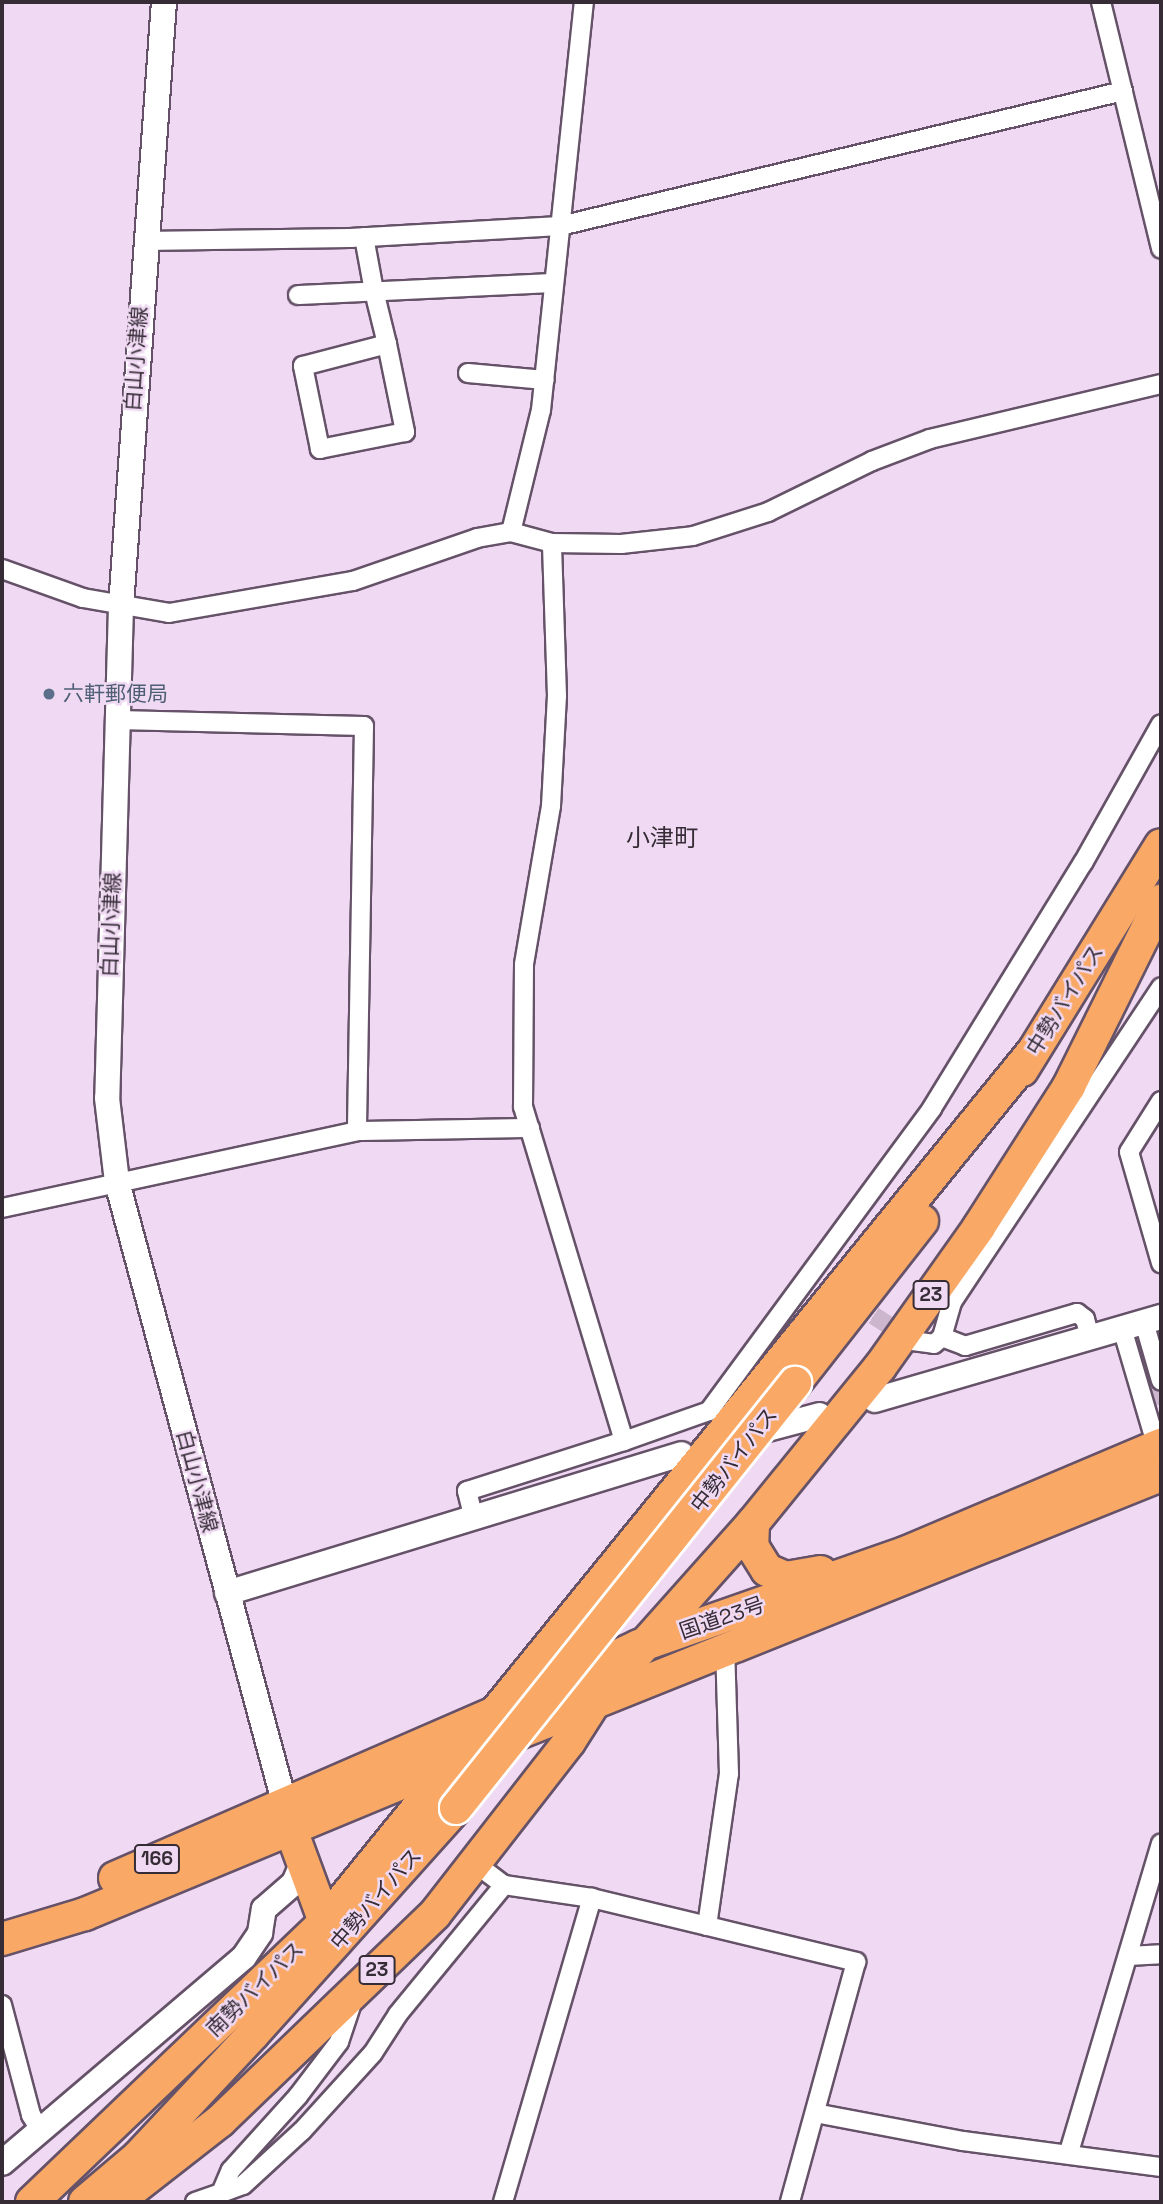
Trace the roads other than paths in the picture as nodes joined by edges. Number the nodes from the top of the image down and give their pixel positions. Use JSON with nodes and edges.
{"nodes":[{"id":1,"x":164,"y":2,"type":"edge"},
{"id":2,"x":584,"y":2,"type":"edge"},
{"id":3,"x":1101,"y":2,"type":"edge"},
{"id":4,"x":1123,"y":91,"type":"junction"},
{"id":5,"x":560,"y":226,"type":"junction"},
{"id":6,"x":364,"y":237,"type":"junction"},
{"id":7,"x":144,"y":241,"type":"junction"},
{"id":8,"x":1161,"y":249,"type":"edge"},
{"id":9,"x":554,"y":283,"type":"junction"},
{"id":10,"x":374,"y":291,"type":"junction"},
{"id":11,"x":298,"y":295,"type":"dead end"},
{"id":12,"x":387,"y":344,"type":"junction"},
{"id":13,"x":468,"y":373,"type":"dead end"},
{"id":14,"x":545,"y":380,"type":"junction"},
{"id":15,"x":1161,"y":384,"type":"edge"},
{"id":16,"x":511,"y":532,"type":"junction"},
{"id":17,"x":551,"y":543,"type":"junction"},
{"id":18,"x":2,"y":569,"type":"edge"},
{"id":19,"x":121,"y":606,"type":"junction"},
{"id":20,"x":117,"y":720,"type":"junction"},
{"id":21,"x":1161,"y":724,"type":"edge"},
{"id":22,"x":1161,"y":845,"type":"edge"},
{"id":23,"x":1161,"y":901,"type":"edge"},
{"id":24,"x":1161,"y":987,"type":"edge"},
{"id":25,"x":1032,"y":1053,"type":"junction"},
{"id":26,"x":1161,"y":1101,"type":"edge"},
{"id":27,"x":530,"y":1128,"type":"junction"},
{"id":28,"x":357,"y":1131,"type":"junction"},
{"id":29,"x":117,"y":1182,"type":"junction"},
{"id":30,"x":2,"y":1209,"type":"edge"},
{"id":31,"x":1161,"y":1263,"type":"edge"},
{"id":32,"x":810,"y":1277,"type":"junction"},
{"id":33,"x":830,"y":1288,"type":"dead end"},
{"id":34,"x":1140,"y":1323,"type":"edge"},
{"id":35,"x":942,"y":1337,"type":"junction"},
{"id":36,"x":1090,"y":1338,"type":"junction"},
{"id":37,"x":913,"y":1341,"type":"tunnel mouth"},
{"id":38,"x":1156,"y":1385,"type":"tunnel mouth"},
{"id":39,"x":875,"y":1400,"type":"dead end"},
{"id":40,"x":820,"y":1415,"type":"dead end"},
{"id":41,"x":744,"y":1436,"type":"dead end"},
{"id":42,"x":624,"y":1441,"type":"junction"},
{"id":43,"x":681,"y":1454,"type":"dead end"},
{"id":44,"x":1160,"y":1456,"type":"edge"},
{"id":45,"x":474,"y":1519,"type":"junction"},
{"id":46,"x":753,"y":1523,"type":"junction"},
{"id":47,"x":905,"y":1553,"type":"junction"},
{"id":48,"x":227,"y":1593,"type":"junction"},
{"id":49,"x":639,"y":1646,"type":"junction"},
{"id":50,"x":725,"y":1647,"type":"junction"},
{"id":51,"x":692,"y":1660,"type":"junction"},
{"id":52,"x":597,"y":1698,"type":"junction"},
{"id":53,"x":500,"y":1711,"type":"junction"},
{"id":54,"x":569,"y":1742,"type":"junction"},
{"id":55,"x":460,"y":1758,"type":"junction"},
{"id":56,"x":288,"y":1813,"type":"junction"},
{"id":57,"x":1161,"y":1843,"type":"edge"},
{"id":58,"x":302,"y":1864,"type":"junction"},
{"id":59,"x":475,"y":1864,"type":"junction"},
{"id":60,"x":504,"y":1885,"type":"junction"},
{"id":61,"x":277,"y":1897,"type":"junction"},
{"id":62,"x":592,"y":1898,"type":"junction"},
{"id":63,"x":322,"y":1916,"type":"junction"},
{"id":64,"x":707,"y":1926,"type":"junction"},
{"id":65,"x":2,"y":1939,"type":"edge"},
{"id":66,"x":1161,"y":1954,"type":"edge"},
{"id":67,"x":1128,"y":1956,"type":"junction"},
{"id":68,"x":356,"y":1990,"type":"junction"},
{"id":69,"x":2,"y":2005,"type":"edge"},
{"id":70,"x":253,"y":2034,"type":"junction"},
{"id":71,"x":815,"y":2113,"type":"junction"},
{"id":72,"x":41,"y":2131,"type":"junction"},
{"id":73,"x":1069,"y":2152,"type":"junction"},
{"id":74,"x":2,"y":2163,"type":"edge"},
{"id":75,"x":1161,"y":2167,"type":"edge"},
{"id":76,"x":218,"y":2197,"type":"edge"},
{"id":77,"x":32,"y":2202,"type":"edge"},
{"id":78,"x":57,"y":2202,"type":"edge"},
{"id":79,"x":85,"y":2202,"type":"edge"},
{"id":80,"x":116,"y":2202,"type":"edge"},
{"id":81,"x":195,"y":2202,"type":"edge"},
{"id":82,"x":503,"y":2202,"type":"edge"},
{"id":83,"x":790,"y":2202,"type":"edge"}],
"edges":[{"from":1,"to":7,"type":"main road","name":"白山小津線"},
{"from":2,"to":5,"type":"street"},
{"from":3,"to":4,"type":"street"},
{"from":4,"to":5,"type":"street"},
{"from":4,"to":8,"type":"street"},
{"from":5,"to":6,"type":"street"},
{"from":5,"to":9,"type":"street"},
{"from":6,"to":7,"type":"street"},
{"from":6,"to":10,"type":"street"},
{"from":7,"to":19,"type":"main road","name":"白山小津線"},
{"from":9,"to":10,"type":"street"},
{"from":9,"to":14,"type":"street"},
{"from":10,"to":11,"type":"street"},
{"from":10,"to":12,"type":"street"},
{"from":12,"to":12,"type":"street"},
{"from":13,"to":14,"type":"street"},
{"from":14,"to":16,"type":"street"},
{"from":15,"to":17,"type":"street"},
{"from":16,"to":17,"type":"street"},
{"from":16,"to":19,"type":"street"},
{"from":17,"to":27,"type":"street"},
{"from":18,"to":19,"type":"street"},
{"from":19,"to":20,"type":"main road","name":"白山小津線"},
{"from":20,"to":28,"type":"street"},
{"from":20,"to":29,"type":"main road","name":"白山小津線"},
{"from":21,"to":32,"type":"street"},
{"from":22,"to":25,"type":"highway","name":"中勢バイパス","number":"23"},
{"from":23,"to":46,"type":"highway","number":"23"},
{"from":24,"to":35,"type":"street"},
{"from":25,"to":53,"type":"highway","number":"23"},
{"from":25,"to":70,"type":"highway","name":"中勢バイパス","number":"23","bridge":true},
{"from":26,"to":31,"type":"street"},
{"from":27,"to":28,"type":"street"},
{"from":27,"to":42,"type":"street"},
{"from":28,"to":29,"type":"street"},
{"from":29,"to":30,"type":"street"},
{"from":29,"to":48,"type":"main road","name":"白山小津線"},
{"from":32,"to":33,"type":"street"},
{"from":32,"to":42,"type":"street"},
{"from":34,"to":36,"type":"main road"},
{"from":34,"to":38,"type":"street"},
{"from":34,"to":44,"type":"street"},
{"from":35,"to":36,"type":"street"},
{"from":35,"to":37,"type":"street"},
{"from":36,"to":39,"type":"main road"},
{"from":40,"to":41,"type":"main road"},
{"from":42,"to":45,"type":"street"},
{"from":43,"to":45,"type":"main road"},
{"from":44,"to":47,"type":"highway","name":"国道23号","number":"23"},
{"from":44,"to":50,"type":"highway","name":"国道23号","number":"23"},
{"from":45,"to":48,"type":"main road"},
{"from":46,"to":47,"type":"highway"},
{"from":46,"to":49,"type":"highway","number":"23"},
{"from":47,"to":49,"type":"highway","name":"国道23号","number":"23"},
{"from":48,"to":56,"type":"main road","name":"白山小津線"},
{"from":49,"to":52,"type":"highway","number":"23"},
{"from":49,"to":53,"type":"highway","name":"国道23号","number":"23"},
{"from":50,"to":51,"type":"highway","name":"国道23号","number":"23"},
{"from":50,"to":64,"type":"street"},
{"from":51,"to":52,"type":"highway","name":"国道23号","number":"23"},
{"from":51,"to":54,"type":"highway","number":"23"},
{"from":52,"to":54,"type":"highway","number":"23"},
{"from":52,"to":55,"type":"highway","name":"国道23号","number":"23"},
{"from":53,"to":55,"type":"highway","number":"23"},
{"from":53,"to":56,"type":"highway","name":"国道23号","number":"23"},
{"from":54,"to":59,"type":"highway","number":"23"},
{"from":55,"to":56,"type":"highway","name":"国道23号","number":"23"},
{"from":55,"to":63,"type":"highway","name":"南勢バイパス","number":"23"},
{"from":56,"to":58,"type":"highway"},
{"from":56,"to":65,"type":"highway","number":"166"},
{"from":57,"to":67,"type":"street"},
{"from":58,"to":61,"type":"main road"},
{"from":58,"to":63,"type":"highway"},
{"from":59,"to":60,"type":"street"},
{"from":59,"to":68,"type":"highway","number":"23"},
{"from":60,"to":62,"type":"street"},
{"from":60,"to":76,"type":"street"},
{"from":61,"to":63,"type":"main road"},
{"from":61,"to":72,"type":"main road"},
{"from":62,"to":64,"type":"street"},
{"from":62,"to":82,"type":"street"},
{"from":63,"to":77,"type":"highway","name":"南勢バイパス","number":"23"},
{"from":64,"to":71,"type":"street"},
{"from":66,"to":67,"type":"street"},
{"from":67,"to":73,"type":"street"},
{"from":68,"to":76,"type":"street"},
{"from":68,"to":80,"type":"highway","number":"23"},
{"from":69,"to":72,"type":"street"},
{"from":70,"to":78,"type":"highway","name":"中勢バイパス","number":"23"},
{"from":70,"to":79,"type":"highway","name":"中勢バイパス","number":"23"},
{"from":71,"to":73,"type":"street"},
{"from":71,"to":83,"type":"street"},
{"from":72,"to":74,"type":"main road"},
{"from":73,"to":75,"type":"street"},
{"from":76,"to":81,"type":"street"}]}
